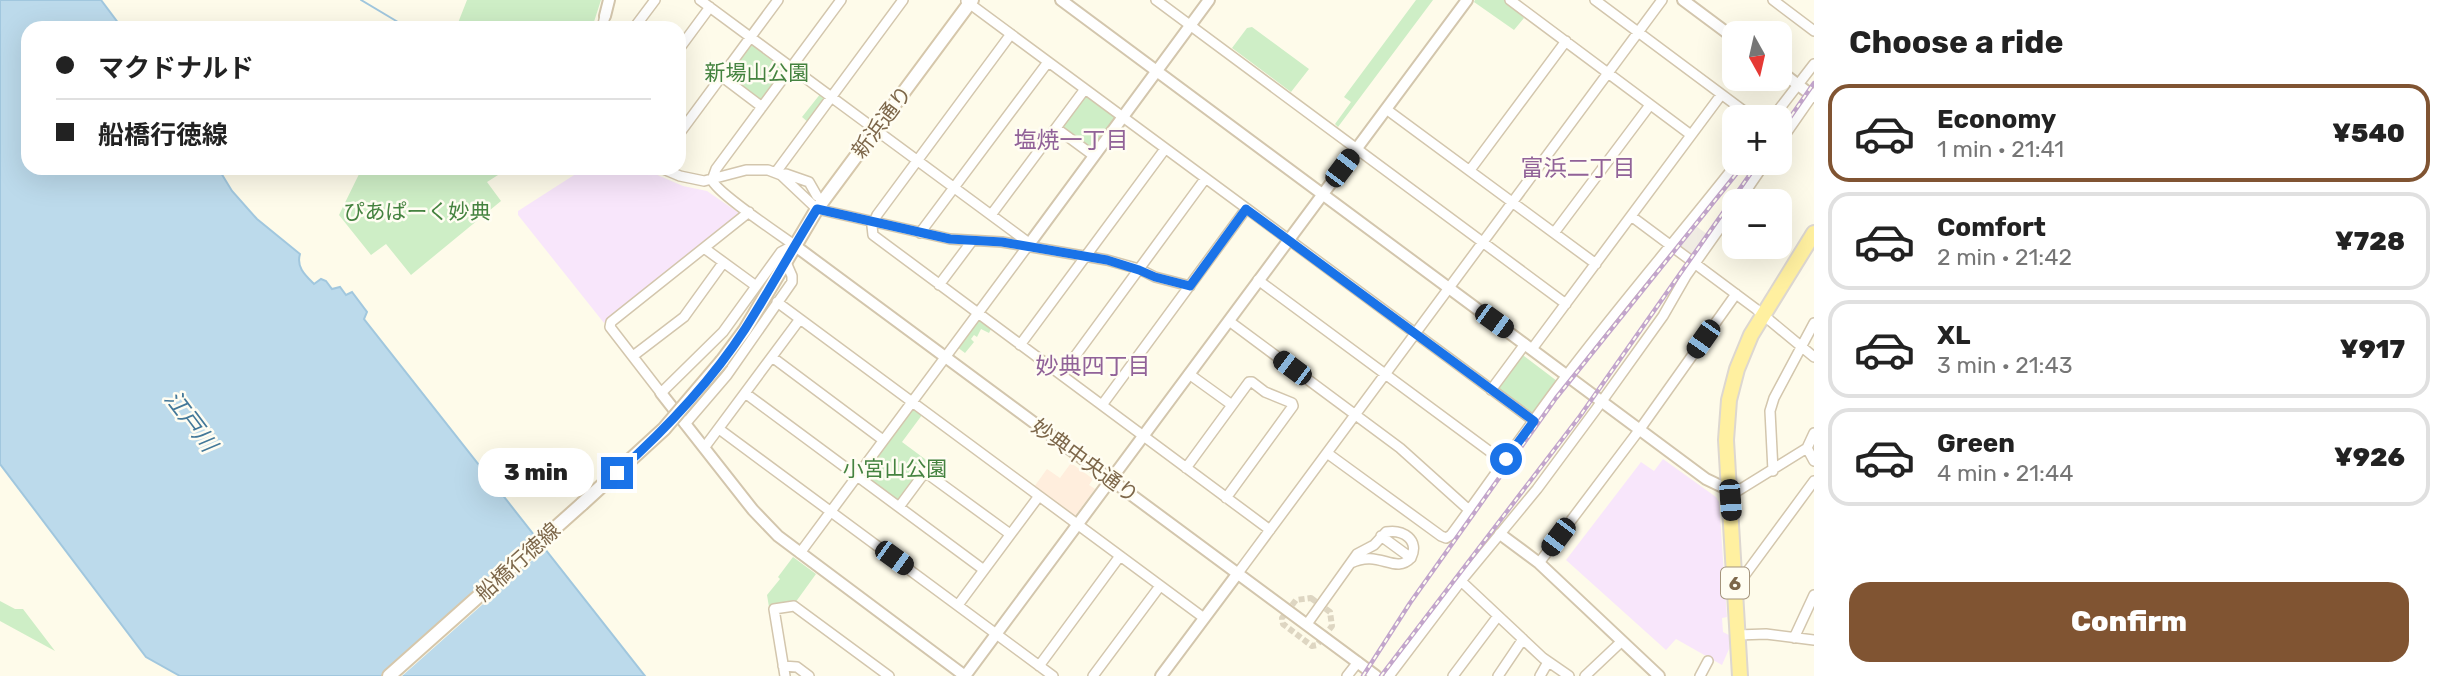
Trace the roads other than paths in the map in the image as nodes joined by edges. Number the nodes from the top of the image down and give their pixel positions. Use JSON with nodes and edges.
{"nodes":[{"id":1,"x":609,"y":0,"type":"edge"},
{"id":2,"x":655,"y":0,"type":"edge"},
{"id":3,"x":700,"y":0,"type":"edge"},
{"id":4,"x":778,"y":0,"type":"edge"},
{"id":5,"x":841,"y":0,"type":"edge"},
{"id":6,"x":903,"y":0,"type":"edge"},
{"id":7,"x":1061,"y":0,"type":"edge"},
{"id":8,"x":1156,"y":0,"type":"edge"},
{"id":9,"x":1209,"y":0,"type":"edge"},
{"id":10,"x":1466,"y":0,"type":"edge"},
{"id":11,"x":1510,"y":0,"type":"edge"},
{"id":12,"x":1595,"y":0,"type":"edge"},
{"id":13,"x":1662,"y":0,"type":"edge"},
{"id":14,"x":1683,"y":0,"type":"edge"},
{"id":15,"x":1773,"y":0,"type":"edge"},
{"id":16,"x":969,"y":1,"type":"edge"},
{"id":17,"x":1786,"y":4,"type":"edge"},
{"id":18,"x":710,"y":7,"type":"junction"},
{"id":19,"x":605,"y":16,"type":"joint"},
{"id":20,"x":604,"y":21,"type":"edge"},
{"id":21,"x":639,"y":21,"type":"edge"},
{"id":22,"x":1190,"y":26,"type":"junction"},
{"id":23,"x":1722,"y":29,"type":"edge"},
{"id":24,"x":1814,"y":31,"type":"edge"},
{"id":25,"x":1638,"y":32,"type":"junction"},
{"id":26,"x":1012,"y":34,"type":"junction"},
{"id":27,"x":750,"y":37,"type":"junction"},
{"id":28,"x":686,"y":40,"type":"edge"},
{"id":29,"x":1566,"y":41,"type":"junction"},
{"id":30,"x":1048,"y":62,"type":"junction"},
{"id":31,"x":1814,"y":64,"type":"edge"},
{"id":32,"x":791,"y":67,"type":"junction"},
{"id":33,"x":1156,"y":71,"type":"junction"},
{"id":34,"x":1608,"y":73,"type":"junction"},
{"id":35,"x":721,"y":76,"type":"junction"},
{"id":36,"x":1792,"y":80,"type":"edge"},
{"id":37,"x":1798,"y":85,"type":"junction"},
{"id":38,"x":1085,"y":89,"type":"junction"},
{"id":39,"x":1721,"y":94,"type":"junction"},
{"id":40,"x":1813,"y":95,"type":"edge"},
{"id":41,"x":831,"y":97,"type":"junction"},
{"id":42,"x":1650,"y":104,"type":"junction"},
{"id":43,"x":1736,"y":105,"type":"edge"},
{"id":44,"x":1782,"y":105,"type":"edge"},
{"id":45,"x":762,"y":107,"type":"junction"},
{"id":46,"x":1386,"y":109,"type":"junction"},
{"id":47,"x":1123,"y":117,"type":"junction"},
{"id":48,"x":686,"y":124,"type":"edge"},
{"id":49,"x":1792,"y":125,"type":"edge"},
{"id":50,"x":1056,"y":128,"type":"junction"},
{"id":51,"x":876,"y":130,"type":"junction"},
{"id":52,"x":1691,"y":135,"type":"junction"},
{"id":53,"x":1165,"y":149,"type":"junction"},
{"id":54,"x":1356,"y":149,"type":"junction"},
{"id":55,"x":1094,"y":156,"type":"junction"},
{"id":56,"x":917,"y":161,"type":"junction"},
{"id":57,"x":1470,"y":170,"type":"junction"},
{"id":58,"x":779,"y":173,"type":"junction"},
{"id":59,"x":678,"y":175,"type":"edge"},
{"id":60,"x":1728,"y":175,"type":"edge"},
{"id":61,"x":1205,"y":179,"type":"junction"},
{"id":62,"x":712,"y":180,"type":"junction"},
{"id":63,"x":954,"y":188,"type":"junction"},
{"id":64,"x":1323,"y":194,"type":"junction"},
{"id":65,"x":1513,"y":202,"type":"junction"},
{"id":66,"x":817,"y":203,"type":"junction"},
{"id":67,"x":1246,"y":209,"type":"junction"},
{"id":68,"x":749,"y":212,"type":"junction"},
{"id":69,"x":991,"y":215,"type":"junction"},
{"id":70,"x":1632,"y":216,"type":"junction"},
{"id":71,"x":873,"y":223,"type":"junction"},
{"id":72,"x":1722,"y":225,"type":"edge"},
{"id":73,"x":920,"y":233,"type":"junction"},
{"id":74,"x":1555,"y":233,"type":"junction"},
{"id":75,"x":1814,"y":233,"type":"edge"},
{"id":76,"x":1288,"y":240,"type":"junction"},
{"id":77,"x":972,"y":241,"type":"junction"},
{"id":78,"x":1483,"y":243,"type":"junction"},
{"id":79,"x":794,"y":245,"type":"junction"},
{"id":80,"x":1028,"y":245,"type":"junction"},
{"id":81,"x":1671,"y":247,"type":"junction"},
{"id":82,"x":704,"y":248,"type":"junction"},
{"id":83,"x":1085,"y":258,"type":"junction"},
{"id":84,"x":785,"y":260,"type":"junction"},
{"id":85,"x":723,"y":262,"type":"junction"},
{"id":86,"x":1596,"y":264,"type":"junction"},
{"id":87,"x":1695,"y":264,"type":"junction"},
{"id":88,"x":1139,"y":270,"type":"junction"},
{"id":89,"x":1258,"y":280,"type":"junction"},
{"id":90,"x":939,"y":285,"type":"junction"},
{"id":91,"x":756,"y":286,"type":"junction"},
{"id":92,"x":1190,"y":286,"type":"junction"},
{"id":93,"x":1449,"y":288,"type":"junction"},
{"id":94,"x":1736,"y":294,"type":"junction"},
{"id":95,"x":777,"y":302,"type":"junction"},
{"id":96,"x":1566,"y":304,"type":"junction"},
{"id":97,"x":977,"y":313,"type":"junction"},
{"id":98,"x":1762,"y":314,"type":"junction"},
{"id":99,"x":800,"y":319,"type":"junction"},
{"id":100,"x":1229,"y":321,"type":"junction"},
{"id":101,"x":1814,"y":323,"type":"edge"},
{"id":102,"x":1415,"y":333,"type":"junction"},
{"id":103,"x":1020,"y":345,"type":"junction"},
{"id":104,"x":1801,"y":346,"type":"junction"},
{"id":105,"x":1529,"y":347,"type":"junction"},
{"id":106,"x":633,"y":356,"type":"junction"},
{"id":107,"x":772,"y":357,"type":"junction"},
{"id":108,"x":945,"y":357,"type":"junction"},
{"id":109,"x":1814,"y":358,"type":"edge"},
{"id":110,"x":1062,"y":374,"type":"junction"},
{"id":111,"x":1189,"y":374,"type":"junction"},
{"id":112,"x":1385,"y":374,"type":"junction"},
{"id":113,"x":1567,"y":375,"type":"junction"},
{"id":114,"x":1491,"y":390,"type":"junction"},
{"id":115,"x":661,"y":393,"type":"junction"},
{"id":116,"x":745,"y":393,"type":"junction"},
{"id":117,"x":1602,"y":401,"type":"junction"},
{"id":118,"x":912,"y":402,"type":"junction"},
{"id":119,"x":1102,"y":405,"type":"junction"},
{"id":120,"x":1232,"y":405,"type":"junction"},
{"id":121,"x":1355,"y":415,"type":"junction"},
{"id":122,"x":1534,"y":421,"type":"junction"},
{"id":123,"x":685,"y":424,"type":"junction"},
{"id":124,"x":719,"y":429,"type":"junction"},
{"id":125,"x":1640,"y":429,"type":"junction"},
{"id":126,"x":1814,"y":433,"type":"edge"},
{"id":127,"x":1143,"y":436,"type":"junction"},
{"id":128,"x":883,"y":440,"type":"junction"},
{"id":129,"x":704,"y":448,"type":"junction"},
{"id":130,"x":1807,"y":448,"type":"junction"},
{"id":131,"x":1327,"y":453,"type":"junction"},
{"id":132,"x":1814,"y":461,"type":"edge"},
{"id":133,"x":1504,"y":462,"type":"junction"},
{"id":134,"x":1186,"y":468,"type":"junction"},
{"id":135,"x":1773,"y":471,"type":"junction"},
{"id":136,"x":857,"y":476,"type":"junction"},
{"id":137,"x":1111,"y":480,"type":"junction"},
{"id":138,"x":1814,"y":481,"type":"edge"},
{"id":139,"x":1729,"y":490,"type":"junction"},
{"id":140,"x":1039,"y":496,"type":"junction"},
{"id":141,"x":1226,"y":498,"type":"junction"},
{"id":142,"x":899,"y":507,"type":"junction"},
{"id":143,"x":1469,"y":510,"type":"junction"},
{"id":144,"x":830,"y":511,"type":"junction"},
{"id":145,"x":1078,"y":524,"type":"junction"},
{"id":146,"x":1270,"y":530,"type":"junction"},
{"id":147,"x":1010,"y":534,"type":"junction"},
{"id":148,"x":1500,"y":534,"type":"junction"},
{"id":149,"x":1380,"y":538,"type":"junction"},
{"id":150,"x":800,"y":553,"type":"junction"},
{"id":151,"x":1121,"y":556,"type":"junction"},
{"id":152,"x":1411,"y":558,"type":"junction"},
{"id":153,"x":1384,"y":560,"type":"junction"},
{"id":154,"x":1351,"y":563,"type":"junction"},
{"id":155,"x":1539,"y":563,"type":"junction"},
{"id":156,"x":984,"y":570,"type":"junction"},
{"id":157,"x":1238,"y":573,"type":"junction"},
{"id":158,"x":1461,"y":581,"type":"junction"},
{"id":159,"x":1160,"y":586,"type":"junction"},
{"id":160,"x":1735,"y":587,"type":"junction"},
{"id":161,"x":1814,"y":595,"type":"edge"},
{"id":162,"x":958,"y":605,"type":"junction"},
{"id":163,"x":1498,"y":616,"type":"junction"},
{"id":164,"x":1204,"y":618,"type":"junction"},
{"id":165,"x":1307,"y":624,"type":"junction"},
{"id":166,"x":996,"y":634,"type":"junction"},
{"id":167,"x":1738,"y":635,"type":"junction"},
{"id":168,"x":1794,"y":638,"type":"junction"},
{"id":169,"x":1523,"y":639,"type":"junction"},
{"id":170,"x":1814,"y":640,"type":"edge"},
{"id":171,"x":1621,"y":642,"type":"junction"},
{"id":172,"x":1708,"y":661,"type":"dead end"},
{"id":173,"x":1358,"y":662,"type":"junction"},
{"id":174,"x":1548,"y":662,"type":"junction"},
{"id":175,"x":1039,"y":666,"type":"junction"},
{"id":176,"x":784,"y":671,"type":"edge"},
{"id":177,"x":389,"y":676,"type":"edge"},
{"id":178,"x":809,"y":676,"type":"edge"},
{"id":179,"x":889,"y":676,"type":"edge"},
{"id":180,"x":965,"y":676,"type":"edge"},
{"id":181,"x":1053,"y":676,"type":"edge"},
{"id":182,"x":1093,"y":676,"type":"edge"},
{"id":183,"x":1161,"y":676,"type":"edge"},
{"id":184,"x":1348,"y":676,"type":"edge"},
{"id":185,"x":1376,"y":676,"type":"edge"},
{"id":186,"x":1389,"y":676,"type":"edge"},
{"id":187,"x":1453,"y":676,"type":"edge"},
{"id":188,"x":1498,"y":676,"type":"edge"},
{"id":189,"x":1540,"y":676,"type":"edge"},
{"id":190,"x":1569,"y":676,"type":"edge"},
{"id":191,"x":1585,"y":676,"type":"edge"},
{"id":192,"x":1658,"y":676,"type":"edge"},
{"id":193,"x":1700,"y":676,"type":"edge"},
{"id":194,"x":1740,"y":676,"type":"edge"}],
"edges":[{"from":1,"to":19,"type":"street"},
{"from":2,"to":21,"type":"street"},
{"from":3,"to":18,"type":"street"},
{"from":4,"to":27,"type":"street"},
{"from":5,"to":32,"type":"street"},
{"from":6,"to":41,"type":"street"},
{"from":7,"to":33,"type":"street"},
{"from":8,"to":22,"type":"street"},
{"from":9,"to":22,"type":"street"},
{"from":10,"to":46,"type":"street"},
{"from":11,"to":29,"type":"street"},
{"from":12,"to":25,"type":"street"},
{"from":13,"to":25,"type":"street"},
{"from":14,"to":23,"type":"street"},
{"from":15,"to":17,"type":"street"},
{"from":16,"to":26,"type":"street"},
{"from":16,"to":51,"type":"main road","name":"新浜通り"},
{"from":17,"to":24,"type":"street"},
{"from":18,"to":27,"type":"street"},
{"from":18,"to":28,"type":"street"},
{"from":19,"to":20,"type":"street"},
{"from":22,"to":33,"type":"street"},
{"from":22,"to":54,"type":"street"},
{"from":25,"to":34,"type":"street"},
{"from":25,"to":39,"type":"street"},
{"from":26,"to":30,"type":"street"},
{"from":26,"to":56,"type":"street"},
{"from":27,"to":32,"type":"street"},
{"from":27,"to":35,"type":"street"},
{"from":29,"to":34,"type":"street"},
{"from":29,"to":57,"type":"street"},
{"from":30,"to":38,"type":"street"},
{"from":30,"to":63,"type":"street"},
{"from":31,"to":37,"type":"street"},
{"from":32,"to":41,"type":"street"},
{"from":32,"to":45,"type":"street"},
{"from":33,"to":47,"type":"street"},
{"from":33,"to":64,"type":"street"},
{"from":34,"to":42,"type":"street"},
{"from":34,"to":65,"type":"street"},
{"from":35,"to":45,"type":"street"},
{"from":35,"to":48,"type":"street"},
{"from":36,"to":37,"type":"street"},
{"from":37,"to":40,"type":"street"},
{"from":37,"to":44,"type":"street"},
{"from":38,"to":47,"type":"street"},
{"from":38,"to":50,"type":"street"},
{"from":39,"to":43,"type":"street"},
{"from":39,"to":52,"type":"street"},
{"from":40,"to":49,"type":"street"},
{"from":41,"to":51,"type":"street"},
{"from":41,"to":58,"type":"street"},
{"from":42,"to":52,"type":"street"},
{"from":42,"to":74,"type":"street"},
{"from":45,"to":62,"type":"street"},
{"from":46,"to":54,"type":"street"},
{"from":46,"to":57,"type":"street"},
{"from":47,"to":53,"type":"street"},
{"from":47,"to":55,"type":"street"},
{"from":50,"to":55,"type":"street"},
{"from":50,"to":69,"type":"street"},
{"from":51,"to":56,"type":"street"},
{"from":51,"to":66,"type":"main road","name":"新浜通り"},
{"from":52,"to":70,"type":"street"},
{"from":53,"to":61,"type":"street"},
{"from":53,"to":83,"type":"street"},
{"from":54,"to":64,"type":"street"},
{"from":54,"to":78,"type":"street"},
{"from":55,"to":80,"type":"street"},
{"from":56,"to":63,"type":"street"},
{"from":56,"to":71,"type":"street"},
{"from":57,"to":65,"type":"street"},
{"from":58,"to":62,"type":"street"},
{"from":58,"to":66,"type":"street"},
{"from":58,"to":66,"type":"street"},
{"from":59,"to":62,"type":"street"},
{"from":60,"to":81,"type":"street"},
{"from":61,"to":67,"type":"street"},
{"from":61,"to":88,"type":"street"},
{"from":62,"to":68,"type":"street"},
{"from":63,"to":69,"type":"street"},
{"from":63,"to":73,"type":"street"},
{"from":64,"to":76,"type":"street"},
{"from":64,"to":93,"type":"street"},
{"from":65,"to":74,"type":"street"},
{"from":65,"to":78,"type":"street"},
{"from":66,"to":71,"type":"street"},
{"from":66,"to":79,"type":"main road","name":"新浜通り"},
{"from":67,"to":76,"type":"street"},
{"from":67,"to":92,"type":"street"},
{"from":68,"to":79,"type":"street"},
{"from":68,"to":82,"type":"street"},
{"from":69,"to":80,"type":"street"},
{"from":70,"to":81,"type":"street"},
{"from":70,"to":86,"type":"street"},
{"from":71,"to":73,"type":"street"},
{"from":71,"to":90,"type":"street"},
{"from":72,"to":87,"type":"street"},
{"from":73,"to":77,"type":"street"},
{"from":74,"to":86,"type":"street"},
{"from":75,"to":98,"type":"main road","number":"6"},
{"from":76,"to":89,"type":"street"},
{"from":76,"to":102,"type":"street"},
{"from":77,"to":80,"type":"street"},
{"from":77,"to":90,"type":"street"},
{"from":78,"to":93,"type":"street"},
{"from":78,"to":96,"type":"street"},
{"from":79,"to":84,"type":"main road","name":"船橋行徳線"},
{"from":79,"to":91,"type":"street"},
{"from":79,"to":108,"type":"street","name":"妙典中央通り"},
{"from":80,"to":83,"type":"street"},
{"from":80,"to":97,"type":"street"},
{"from":81,"to":87,"type":"street"},
{"from":81,"to":113,"type":"street"},
{"from":82,"to":85,"type":"street"},
{"from":82,"to":106,"type":"street"},
{"from":83,"to":88,"type":"street"},
{"from":83,"to":103,"type":"street"},
{"from":84,"to":95,"type":"street"},
{"from":84,"to":177,"type":"main road","name":"船橋行徳線","bridge":true},
{"from":85,"to":91,"type":"street"},
{"from":85,"to":106,"type":"street"},
{"from":86,"to":96,"type":"street"},
{"from":87,"to":94,"type":"street"},
{"from":87,"to":117,"type":"street"},
{"from":88,"to":92,"type":"street"},
{"from":88,"to":110,"type":"street"},
{"from":89,"to":100,"type":"street"},
{"from":89,"to":112,"type":"street"},
{"from":90,"to":97,"type":"street"},
{"from":91,"to":115,"type":"street"},
{"from":92,"to":119,"type":"street"},
{"from":93,"to":102,"type":"street"},
{"from":93,"to":105,"type":"street"},
{"from":94,"to":98,"type":"street"},
{"from":94,"to":125,"type":"street"},
{"from":95,"to":99,"type":"street"},
{"from":95,"to":123,"type":"street"},
{"from":96,"to":105,"type":"street"},
{"from":97,"to":103,"type":"street"},
{"from":97,"to":108,"type":"street"},
{"from":98,"to":104,"type":"street"},
{"from":98,"to":139,"type":"main road","number":"6"},
{"from":99,"to":107,"type":"street"},
{"from":99,"to":118,"type":"street"},
{"from":100,"to":111,"type":"street"},
{"from":100,"to":121,"type":"street"},
{"from":101,"to":104,"type":"street"},
{"from":102,"to":112,"type":"street"},
{"from":102,"to":114,"type":"street"},
{"from":103,"to":110,"type":"street"},
{"from":104,"to":109,"type":"street"},
{"from":104,"to":135,"type":"street"},
{"from":105,"to":113,"type":"street"},
{"from":105,"to":114,"type":"street"},
{"from":106,"to":115,"type":"street"},
{"from":107,"to":116,"type":"street"},
{"from":107,"to":128,"type":"street"},
{"from":108,"to":118,"type":"street"},
{"from":108,"to":137,"type":"street","name":"妙典中央通り"},
{"from":110,"to":119,"type":"street"},
{"from":111,"to":120,"type":"street"},
{"from":111,"to":127,"type":"street"},
{"from":112,"to":121,"type":"street"},
{"from":112,"to":133,"type":"street"},
{"from":113,"to":117,"type":"street"},
{"from":113,"to":122,"type":"street"},
{"from":114,"to":122,"type":"street"},
{"from":115,"to":123,"type":"street"},
{"from":116,"to":124,"type":"street"},
{"from":116,"to":136,"type":"street"},
{"from":117,"to":125,"type":"street"},
{"from":117,"to":148,"type":"street"},
{"from":118,"to":128,"type":"street"},
{"from":118,"to":140,"type":"street"},
{"from":119,"to":127,"type":"street"},
{"from":120,"to":134,"type":"street"},
{"from":120,"to":141,"type":"street"},
{"from":121,"to":131,"type":"street"},
{"from":121,"to":143,"type":"street"},
{"from":122,"to":133,"type":"street"},
{"from":123,"to":129,"type":"street"},
{"from":124,"to":129,"type":"street"},
{"from":124,"to":144,"type":"street"},
{"from":125,"to":139,"type":"street"},
{"from":125,"to":155,"type":"street"},
{"from":126,"to":130,"type":"street"},
{"from":127,"to":134,"type":"street"},
{"from":127,"to":137,"type":"street"},
{"from":128,"to":136,"type":"street"},
{"from":129,"to":150,"type":"street"},
{"from":130,"to":132,"type":"street"},
{"from":130,"to":135,"type":"street"},
{"from":131,"to":143,"type":"street"},
{"from":131,"to":146,"type":"street"},
{"from":133,"to":143,"type":"street"},
{"from":134,"to":141,"type":"street"},
{"from":135,"to":139,"type":"street"},
{"from":136,"to":142,"type":"street"},
{"from":136,"to":144,"type":"street"},
{"from":137,"to":145,"type":"street"},
{"from":137,"to":157,"type":"street","name":"妙典中央通り"},
{"from":138,"to":160,"type":"street"},
{"from":139,"to":160,"type":"main road","number":"6"},
{"from":140,"to":145,"type":"street"},
{"from":140,"to":147,"type":"street"},
{"from":141,"to":146,"type":"street"},
{"from":142,"to":147,"type":"street"},
{"from":142,"to":156,"type":"street"},
{"from":144,"to":150,"type":"street"},
{"from":144,"to":162,"type":"street"},
{"from":145,"to":151,"type":"street"},
{"from":145,"to":166,"type":"street"},
{"from":146,"to":157,"type":"street"},
{"from":147,"to":156,"type":"street"},
{"from":148,"to":155,"type":"street"},
{"from":148,"to":158,"type":"street"},
{"from":149,"to":152,"type":"street"},
{"from":149,"to":152,"type":"street"},
{"from":149,"to":153,"type":"street"},
{"from":149,"to":154,"type":"street"},
{"from":150,"to":180,"type":"street"},
{"from":151,"to":159,"type":"street"},
{"from":151,"to":175,"type":"street"},
{"from":152,"to":153,"type":"street"},
{"from":153,"to":154,"type":"street"},
{"from":154,"to":165,"type":"street"},
{"from":155,"to":171,"type":"street"},
{"from":156,"to":162,"type":"street"},
{"from":157,"to":164,"type":"street"},
{"from":157,"to":165,"type":"street","name":"妙典中央通り"},
{"from":158,"to":163,"type":"street"},
{"from":158,"to":186,"type":"street"},
{"from":159,"to":164,"type":"street"},
{"from":159,"to":182,"type":"street"},
{"from":160,"to":167,"type":"main road","number":"6"},
{"from":161,"to":168,"type":"street"},
{"from":162,"to":166,"type":"street"},
{"from":163,"to":169,"type":"street"},
{"from":163,"to":187,"type":"street"},
{"from":164,"to":183,"type":"street"},
{"from":165,"to":173,"type":"street","name":"妙典中央通り"},
{"from":166,"to":175,"type":"street"},
{"from":166,"to":180,"type":"street"},
{"from":167,"to":168,"type":"street"},
{"from":167,"to":194,"type":"main road","number":"6"},
{"from":168,"to":170,"type":"street"},
{"from":169,"to":174,"type":"street"},
{"from":169,"to":188,"type":"street"},
{"from":171,"to":191,"type":"street"},
{"from":171,"to":192,"type":"street"},
{"from":172,"to":193,"type":"street"},
{"from":173,"to":184,"type":"street"},
{"from":173,"to":185,"type":"street","name":"妙典中央通り"},
{"from":174,"to":189,"type":"street"},
{"from":174,"to":190,"type":"street"},
{"from":175,"to":181,"type":"street"},
{"from":176,"to":178,"type":"street"},
{"from":176,"to":179,"type":"street"}]}
